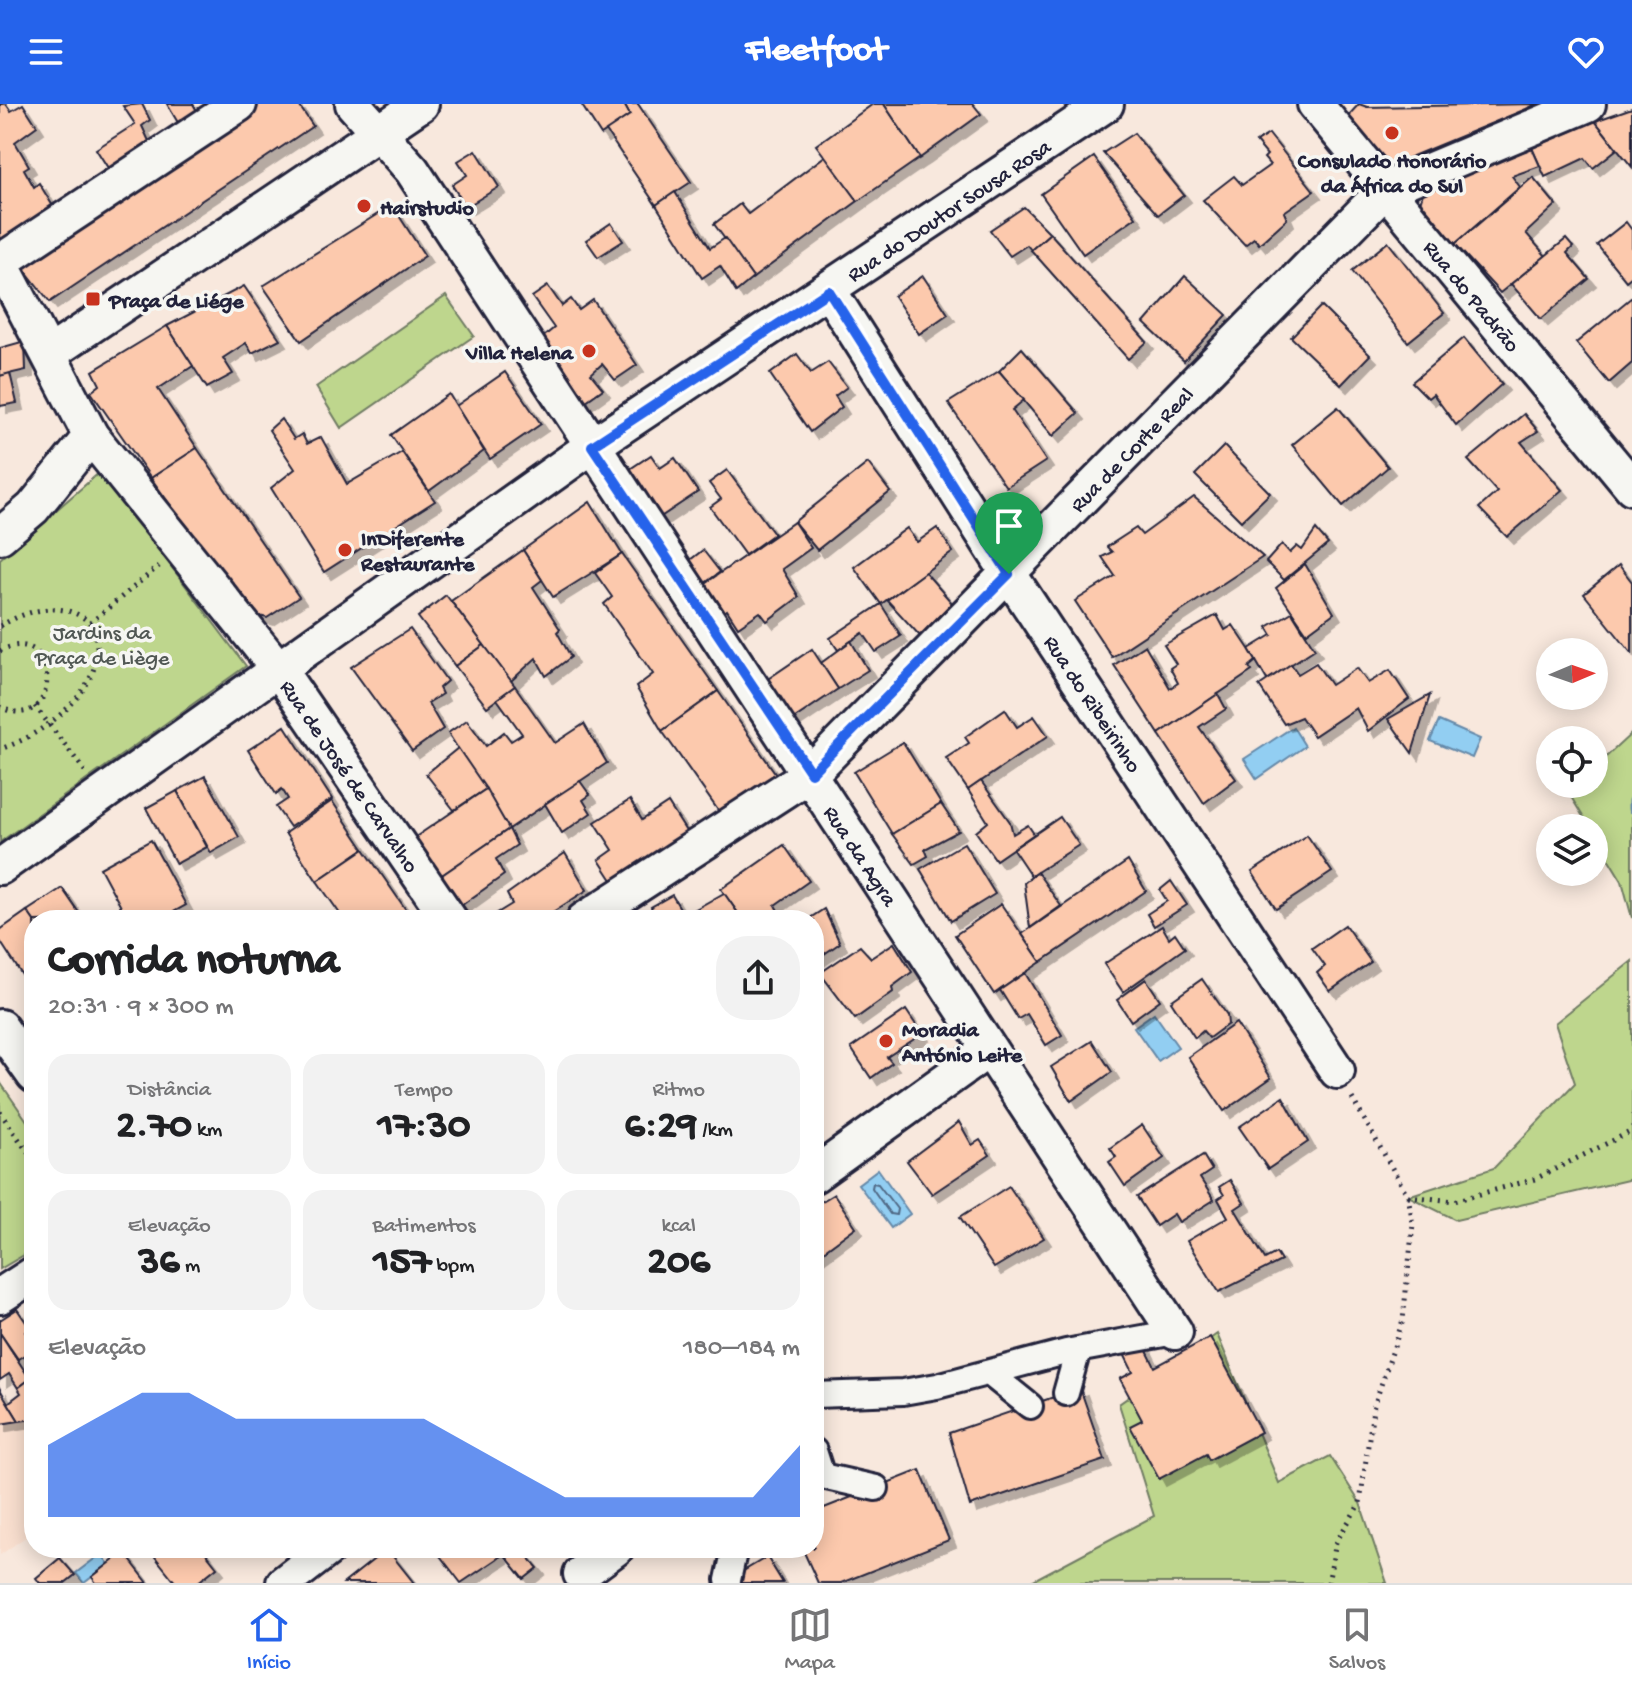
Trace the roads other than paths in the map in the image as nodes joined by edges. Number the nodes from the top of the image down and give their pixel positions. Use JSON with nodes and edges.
{"nodes":[{"id":1,"x":239,"y":104,"type":"edge"},
{"id":2,"x":353,"y":104,"type":"edge"},
{"id":3,"x":421,"y":104,"type":"edge"},
{"id":4,"x":1106,"y":104,"type":"edge"},
{"id":5,"x":1315,"y":104,"type":"edge"},
{"id":6,"x":1588,"y":104,"type":"edge"},
{"id":7,"x":377,"y":134,"type":"junction"},
{"id":8,"x":1386,"y":189,"type":"junction"},
{"id":9,"x":0,"y":262,"type":"edge"},
{"id":10,"x":829,"y":291,"type":"junction"},
{"id":11,"x":49,"y":354,"type":"junction"},
{"id":12,"x":91,"y":436,"type":"junction"},
{"id":13,"x":592,"y":446,"type":"junction"},
{"id":14,"x":1632,"y":487,"type":"edge"},
{"id":15,"x":0,"y":536,"type":"edge"},
{"id":16,"x":1009,"y":574,"type":"junction"},
{"id":17,"x":279,"y":670,"type":"junction"},
{"id":18,"x":811,"y":773,"type":"junction"},
{"id":19,"x":0,"y":867,"type":"edge"},
{"id":20,"x":443,"y":910,"type":"edge"},
{"id":21,"x":599,"y":910,"type":"edge"},
{"id":22,"x":0,"y":1027,"type":"edge"},
{"id":23,"x":988,"y":1050,"type":"junction"},
{"id":24,"x":24,"y":1061,"type":"edge"},
{"id":25,"x":1337,"y":1071,"type":"road end"},
{"id":26,"x":824,"y":1168,"type":"edge"},
{"id":27,"x":24,"y":1280,"type":"edge"},
{"id":28,"x":0,"y":1296,"type":"edge"},
{"id":29,"x":1175,"y":1332,"type":"joint"},
{"id":30,"x":1078,"y":1350,"type":"junction"},
{"id":31,"x":989,"y":1373,"type":"junction"},
{"id":32,"x":1066,"y":1393,"type":"dead end"},
{"id":33,"x":824,"y":1395,"type":"edge"},
{"id":34,"x":1030,"y":1406,"type":"dead end"},
{"id":35,"x":824,"y":1484,"type":"edge"},
{"id":36,"x":876,"y":1488,"type":"dead end"},
{"id":37,"x":316,"y":1558,"type":"edge"},
{"id":38,"x":603,"y":1558,"type":"edge"},
{"id":39,"x":733,"y":1558,"type":"edge"},
{"id":40,"x":581,"y":1574,"type":"dead end"},
{"id":41,"x":728,"y":1580,"type":"dead end"},
{"id":42,"x":284,"y":1583,"type":"edge"}],
"edges":[{"from":1,"to":9,"type":"street"},
{"from":2,"to":7,"type":"street","name":"Rua da Agra"},
{"from":3,"to":7,"type":"street"},
{"from":4,"to":10,"type":"street","name":"Rua do Doutor Sousa Rosa"},
{"from":5,"to":8,"type":"street","name":"Rua do Padrão"},
{"from":6,"to":8,"type":"street","name":"Rua de Corte Real"},
{"from":7,"to":11,"type":"street"},
{"from":7,"to":13,"type":"street","name":"Rua da Agra"},
{"from":8,"to":14,"type":"street","name":"Rua do Padrão"},
{"from":8,"to":16,"type":"street","name":"Rua de Corte Real"},
{"from":9,"to":11,"type":"street"},
{"from":10,"to":13,"type":"street","name":"Rua do Doutor Sousa Rosa"},
{"from":10,"to":16,"type":"street","name":"Rua do Ribeirinho"},
{"from":11,"to":12,"type":"street"},
{"from":12,"to":15,"type":"street"},
{"from":12,"to":17,"type":"street"},
{"from":13,"to":17,"type":"street","name":"Rua do Doutor Sousa Rosa"},
{"from":13,"to":18,"type":"street","name":"Rua da Agra"},
{"from":16,"to":18,"type":"street","name":"Rua de Corte Real"},
{"from":16,"to":25,"type":"street","name":"Rua do Ribeirinho"},
{"from":17,"to":19,"type":"street"},
{"from":17,"to":20,"type":"street","name":"Rua de José de Carvalho"},
{"from":18,"to":21,"type":"street","name":"Rua de Corte Real"},
{"from":18,"to":23,"type":"street","name":"Rua da Agra"},
{"from":22,"to":24,"type":"street"},
{"from":23,"to":26,"type":"street"},
{"from":23,"to":29,"type":"street","name":"Rua da Agra"},
{"from":27,"to":28,"type":"street"},
{"from":29,"to":30,"type":"street"},
{"from":30,"to":31,"type":"street"},
{"from":30,"to":32,"type":"street"},
{"from":31,"to":33,"type":"street"},
{"from":31,"to":34,"type":"street"},
{"from":35,"to":36,"type":"street"},
{"from":37,"to":42,"type":"street"},
{"from":38,"to":40,"type":"street"},
{"from":39,"to":41,"type":"street"}]}
